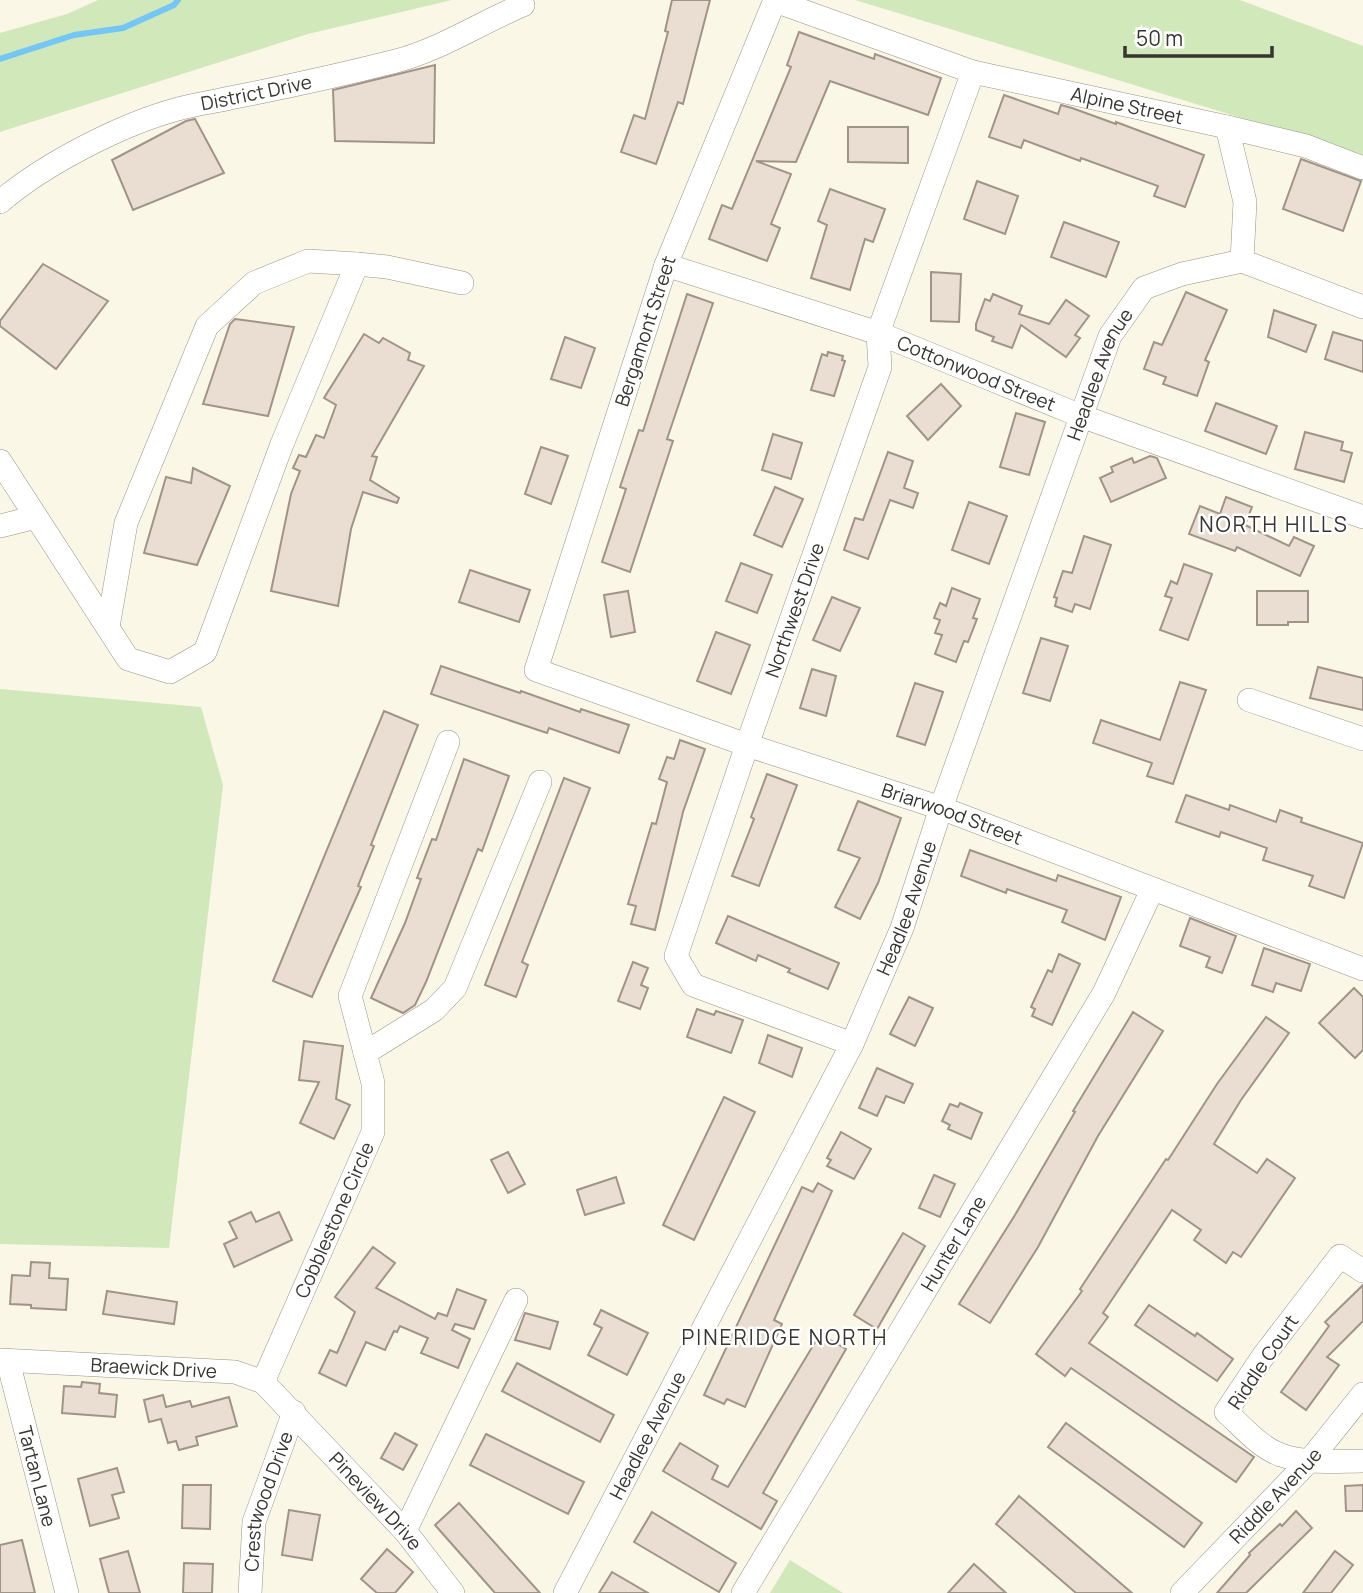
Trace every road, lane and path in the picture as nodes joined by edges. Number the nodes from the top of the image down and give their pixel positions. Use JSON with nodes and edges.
{"nodes":[{"id":1,"x":775,"y":0,"type":"edge"},
{"id":2,"x":523,"y":5,"type":"dead end"},
{"id":3,"x":973,"y":72,"type":"junction"},
{"id":4,"x":1227,"y":127,"type":"junction"},
{"id":5,"x":1363,"y":168,"type":"edge"},
{"id":6,"x":0,"y":202,"type":"edge"},
{"id":7,"x":1242,"y":261,"type":"junction"},
{"id":8,"x":357,"y":264,"type":"junction"},
{"id":9,"x":666,"y":265,"type":"junction"},
{"id":10,"x":463,"y":283,"type":"dead end"},
{"id":11,"x":1363,"y":307,"type":"edge"},
{"id":12,"x":878,"y":333,"type":"junction"},
{"id":13,"x":1081,"y":416,"type":"junction"},
{"id":14,"x":0,"y":461,"type":"edge"},
{"id":15,"x":36,"y":517,"type":"junction"},
{"id":16,"x":1363,"y":517,"type":"edge"},
{"id":17,"x":0,"y":526,"type":"edge"},
{"id":18,"x":108,"y":627,"type":"junction"},
{"id":19,"x":536,"y":670,"type":"joint"},
{"id":20,"x":1249,"y":700,"type":"dead end"},
{"id":21,"x":1363,"y":739,"type":"edge"},
{"id":22,"x":448,"y":742,"type":"dead end"},
{"id":23,"x":747,"y":745,"type":"junction"},
{"id":24,"x":540,"y":782,"type":"dead end"},
{"id":25,"x":941,"y":808,"type":"junction"},
{"id":26,"x":1152,"y":890,"type":"junction"},
{"id":27,"x":1363,"y":969,"type":"edge"},
{"id":28,"x":852,"y":1044,"type":"junction"},
{"id":29,"x":365,"y":1053,"type":"junction"},
{"id":30,"x":1363,"y":1271,"type":"edge"},
{"id":31,"x":516,"y":1300,"type":"dead end"},
{"id":32,"x":4,"y":1360,"type":"edge"},
{"id":33,"x":263,"y":1382,"type":"junction"},
{"id":34,"x":1363,"y":1394,"type":"edge"},
{"id":35,"x":294,"y":1412,"type":"junction"},
{"id":36,"x":1310,"y":1460,"type":"junction"},
{"id":37,"x":1363,"y":1461,"type":"edge"},
{"id":38,"x":405,"y":1531,"type":"junction"},
{"id":39,"x":67,"y":1593,"type":"edge"},
{"id":40,"x":250,"y":1593,"type":"edge"},
{"id":41,"x":453,"y":1593,"type":"edge"},
{"id":42,"x":565,"y":1593,"type":"edge"},
{"id":43,"x":743,"y":1593,"type":"edge"},
{"id":44,"x":1182,"y":1593,"type":"edge"}],
"edges":[{"from":1,"to":3,"type":"street","name":"Alpine Street"},
{"from":1,"to":9,"type":"street","name":"Bergamont Street"},
{"from":2,"to":6,"type":"street","name":"District Drive"},
{"from":3,"to":4,"type":"street","name":"Alpine Street"},
{"from":3,"to":12,"type":"street","name":"Northwest Drive"},
{"from":4,"to":5,"type":"street","name":"Alpine Street"},
{"from":4,"to":7,"type":"street"},
{"from":7,"to":11,"type":"street"},
{"from":7,"to":13,"type":"street","name":"Headlee Avenue"},
{"from":8,"to":10,"type":"street"},
{"from":8,"to":18,"type":"street"},
{"from":8,"to":18,"type":"street"},
{"from":9,"to":12,"type":"street","name":"Cottonwood Street"},
{"from":9,"to":19,"type":"street","name":"Bergamont Street"},
{"from":12,"to":13,"type":"street","name":"Cottonwood Street"},
{"from":12,"to":23,"type":"street","name":"Northwest Drive"},
{"from":13,"to":16,"type":"street","name":"Cottonwood Street"},
{"from":13,"to":25,"type":"street","name":"Headlee Avenue"},
{"from":14,"to":15,"type":"street"},
{"from":15,"to":17,"type":"street"},
{"from":15,"to":18,"type":"street"},
{"from":19,"to":23,"type":"street","name":"Briarwood Street"},
{"from":20,"to":21,"type":"street"},
{"from":22,"to":29,"type":"street","name":"Cobblestone Circle"},
{"from":23,"to":25,"type":"street","name":"Briarwood Street"},
{"from":23,"to":28,"type":"street","name":"Northwest Drive"},
{"from":24,"to":29,"type":"street"},
{"from":25,"to":26,"type":"street","name":"Briarwood Street"},
{"from":25,"to":28,"type":"street","name":"Headlee Avenue"},
{"from":26,"to":27,"type":"street","name":"Briarwood Street"},
{"from":26,"to":43,"type":"street","name":"Hunter Lane"},
{"from":28,"to":42,"type":"street","name":"Headlee Avenue"},
{"from":29,"to":33,"type":"street","name":"Cobblestone Circle"},
{"from":30,"to":36,"type":"street","name":"Riddle Court"},
{"from":31,"to":38,"type":"street"},
{"from":32,"to":33,"type":"street","name":"Braewick Drive"},
{"from":32,"to":39,"type":"street","name":"Tartan Lane"},
{"from":33,"to":35,"type":"street","name":"Braewick Drive"},
{"from":34,"to":36,"type":"street","name":"Riddle Avenue"},
{"from":35,"to":38,"type":"street","name":"Pineview Drive"},
{"from":35,"to":40,"type":"street","name":"Crestwood Drive"},
{"from":36,"to":37,"type":"street"},
{"from":36,"to":44,"type":"street","name":"Riddle Avenue"},
{"from":38,"to":41,"type":"street","name":"Pineview Drive"}]}
